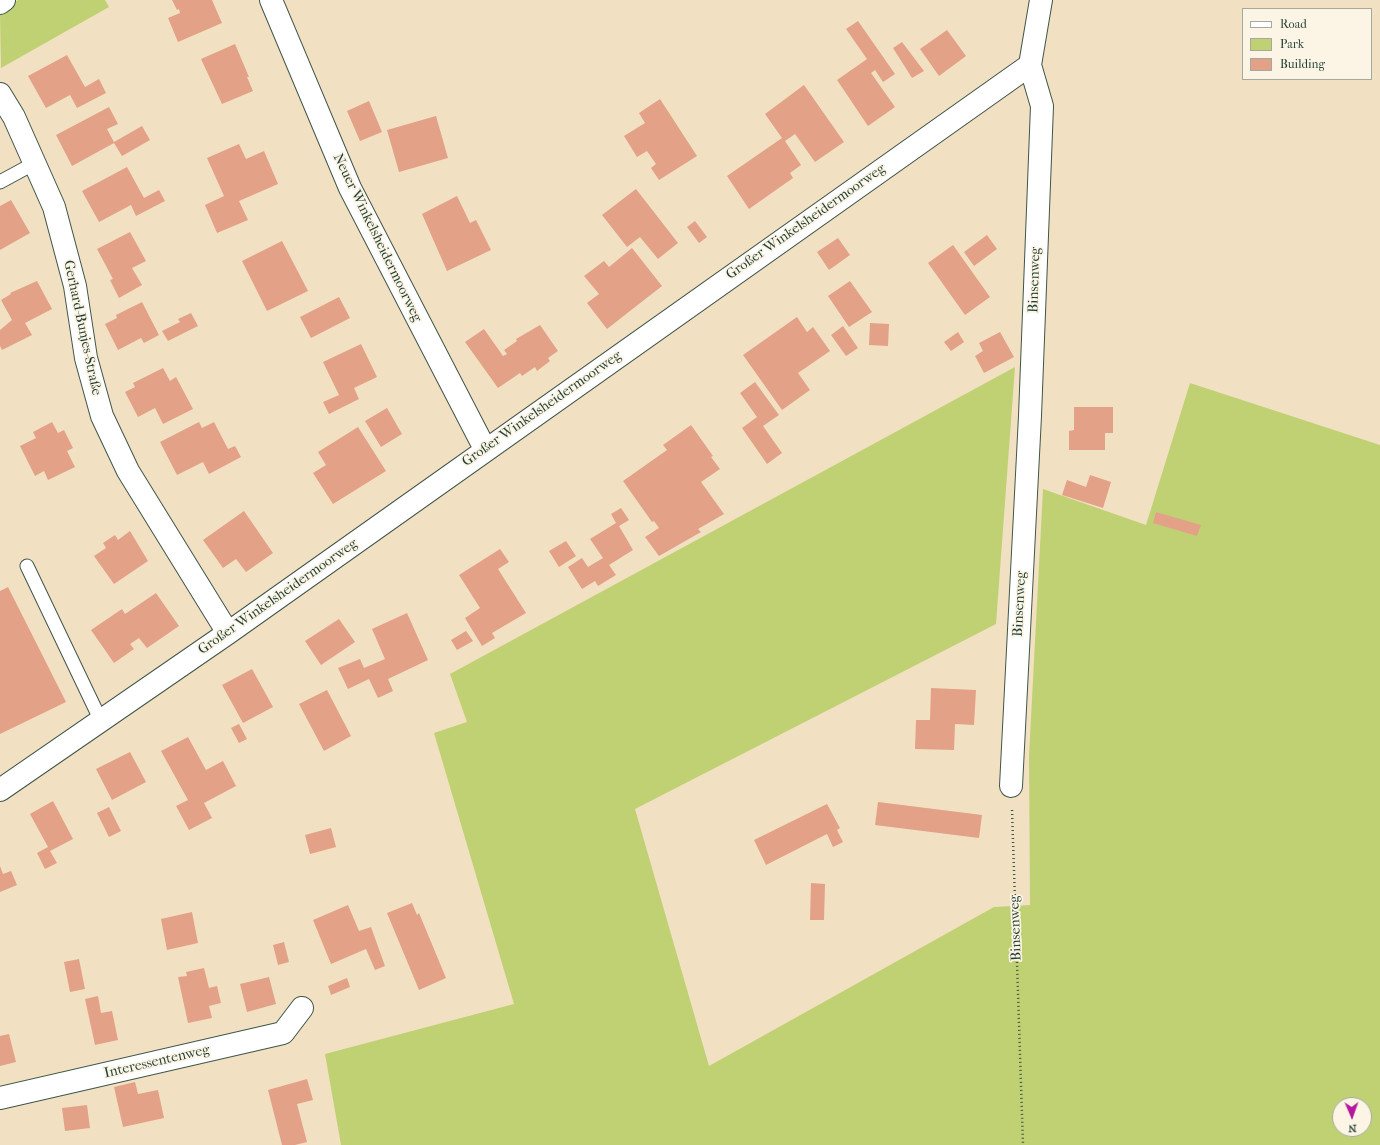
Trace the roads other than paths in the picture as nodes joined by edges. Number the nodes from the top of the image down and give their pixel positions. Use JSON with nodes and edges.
{"nodes":[{"id":1,"x":4,"y":0,"type":"edge"},
{"id":2,"x":271,"y":0,"type":"edge"},
{"id":3,"x":1041,"y":0,"type":"edge"},
{"id":4,"x":0,"y":3,"type":"edge"},
{"id":5,"x":1030,"y":65,"type":"junction"},
{"id":6,"x":0,"y":94,"type":"edge"},
{"id":7,"x":35,"y":163,"type":"junction"},
{"id":8,"x":0,"y":182,"type":"edge"},
{"id":9,"x":485,"y":449,"type":"junction"},
{"id":10,"x":27,"y":566,"type":"dead end"},
{"id":11,"x":228,"y":633,"type":"junction"},
{"id":12,"x":101,"y":721,"type":"junction"},
{"id":13,"x":1011,"y":786,"type":"road end"},
{"id":14,"x":0,"y":790,"type":"edge"},
{"id":15,"x":302,"y":1008,"type":"dead end"},
{"id":16,"x":0,"y":1098,"type":"edge"}],
"edges":[{"from":1,"to":4,"type":"street"},
{"from":2,"to":9,"type":"street","name":"Neuer Winkelsheidermoorweg"},
{"from":3,"to":5,"type":"street"},
{"from":5,"to":9,"type":"street","name":"Großer Winkelsheidermoorweg"},
{"from":5,"to":13,"type":"street","name":"Binsenweg"},
{"from":6,"to":7,"type":"street","name":"Gerhard-Bunjes-Straße"},
{"from":7,"to":8,"type":"lane"},
{"from":7,"to":11,"type":"street","name":"Gerhard-Bunjes-Straße"},
{"from":9,"to":11,"type":"street","name":"Großer Winkelsheidermoorweg"},
{"from":10,"to":12,"type":"lane"},
{"from":11,"to":12,"type":"street","name":"Großer Winkelsheidermoorweg"},
{"from":12,"to":14,"type":"street","name":"Großer Winkelsheidermoorweg"},
{"from":15,"to":16,"type":"street","name":"Interessentenweg"}]}
